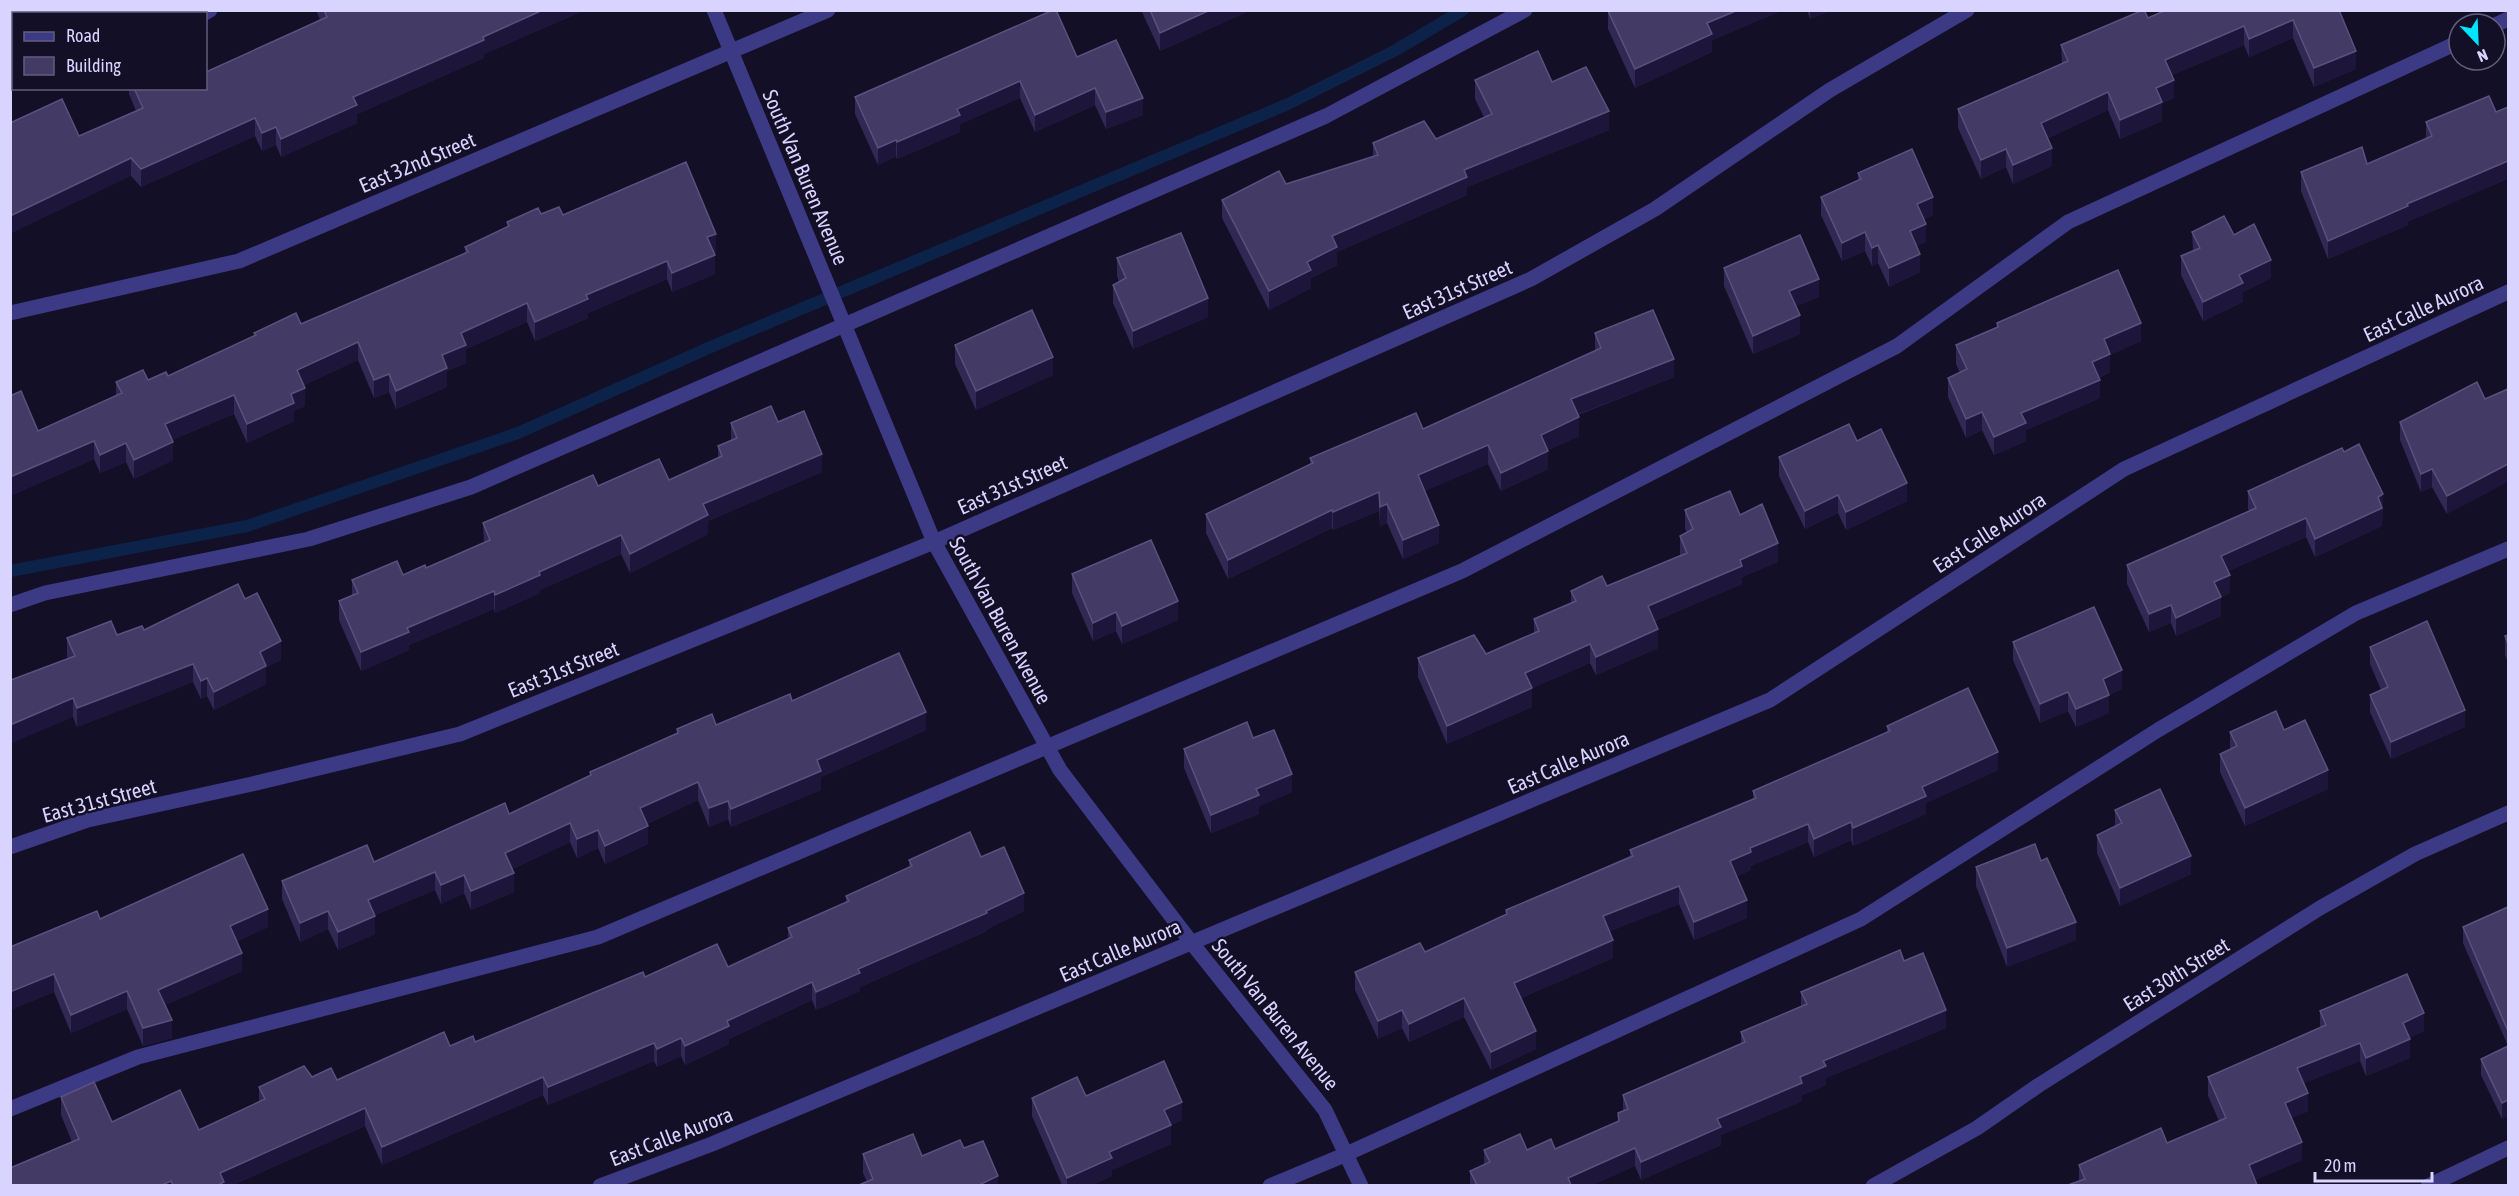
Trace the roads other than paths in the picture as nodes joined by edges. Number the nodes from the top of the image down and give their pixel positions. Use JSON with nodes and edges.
{"nodes":[{"id":1,"x":714,"y":10,"type":"edge"},
{"id":2,"x":828,"y":10,"type":"edge"},
{"id":3,"x":1525,"y":10,"type":"edge"},
{"id":4,"x":1967,"y":10,"type":"edge"},
{"id":5,"x":2447,"y":48,"type":"edge"},
{"id":6,"x":731,"y":52,"type":"junction"},
{"id":7,"x":2508,"y":292,"type":"edge"},
{"id":8,"x":10,"y":313,"type":"edge"},
{"id":9,"x":844,"y":326,"type":"junction"},
{"id":10,"x":934,"y":542,"type":"junction"},
{"id":11,"x":2508,"y":549,"type":"edge"},
{"id":12,"x":10,"y":605,"type":"edge"},
{"id":13,"x":1047,"y":747,"type":"junction"},
{"id":14,"x":2508,"y":813,"type":"edge"},
{"id":15,"x":10,"y":848,"type":"edge"},
{"id":16,"x":1191,"y":942,"type":"junction"},
{"id":17,"x":10,"y":1110,"type":"edge"},
{"id":18,"x":2508,"y":1148,"type":"edge"},
{"id":19,"x":1346,"y":1153,"type":"junction"},
{"id":20,"x":600,"y":1185,"type":"edge"},
{"id":21,"x":1270,"y":1185,"type":"edge"},
{"id":22,"x":1361,"y":1185,"type":"edge"},
{"id":23,"x":1873,"y":1185,"type":"edge"},
{"id":24,"x":2428,"y":1185,"type":"edge"}],
"edges":[{"from":1,"to":6,"type":"street","name":"South Van Buren Avenue"},
{"from":2,"to":6,"type":"street","name":"East 32nd Street"},
{"from":3,"to":9,"type":"street"},
{"from":4,"to":10,"type":"street","name":"East 31st Street"},
{"from":5,"to":13,"type":"street"},
{"from":6,"to":8,"type":"street","name":"East 32nd Street"},
{"from":6,"to":9,"type":"street","name":"South Van Buren Avenue"},
{"from":7,"to":16,"type":"street","name":"East Calle Aurora"},
{"from":9,"to":10,"type":"street","name":"South Van Buren Avenue"},
{"from":9,"to":12,"type":"street"},
{"from":10,"to":13,"type":"street","name":"South Van Buren Avenue"},
{"from":10,"to":15,"type":"street","name":"East 31st Street"},
{"from":11,"to":19,"type":"street"},
{"from":13,"to":16,"type":"street","name":"South Van Buren Avenue"},
{"from":13,"to":17,"type":"street"},
{"from":14,"to":23,"type":"street","name":"East 30th Street"},
{"from":16,"to":19,"type":"street","name":"South Van Buren Avenue"},
{"from":16,"to":20,"type":"street","name":"East Calle Aurora"},
{"from":18,"to":24,"type":"street"},
{"from":19,"to":21,"type":"street"},
{"from":19,"to":22,"type":"street","name":"South Van Buren Avenue"}]}
